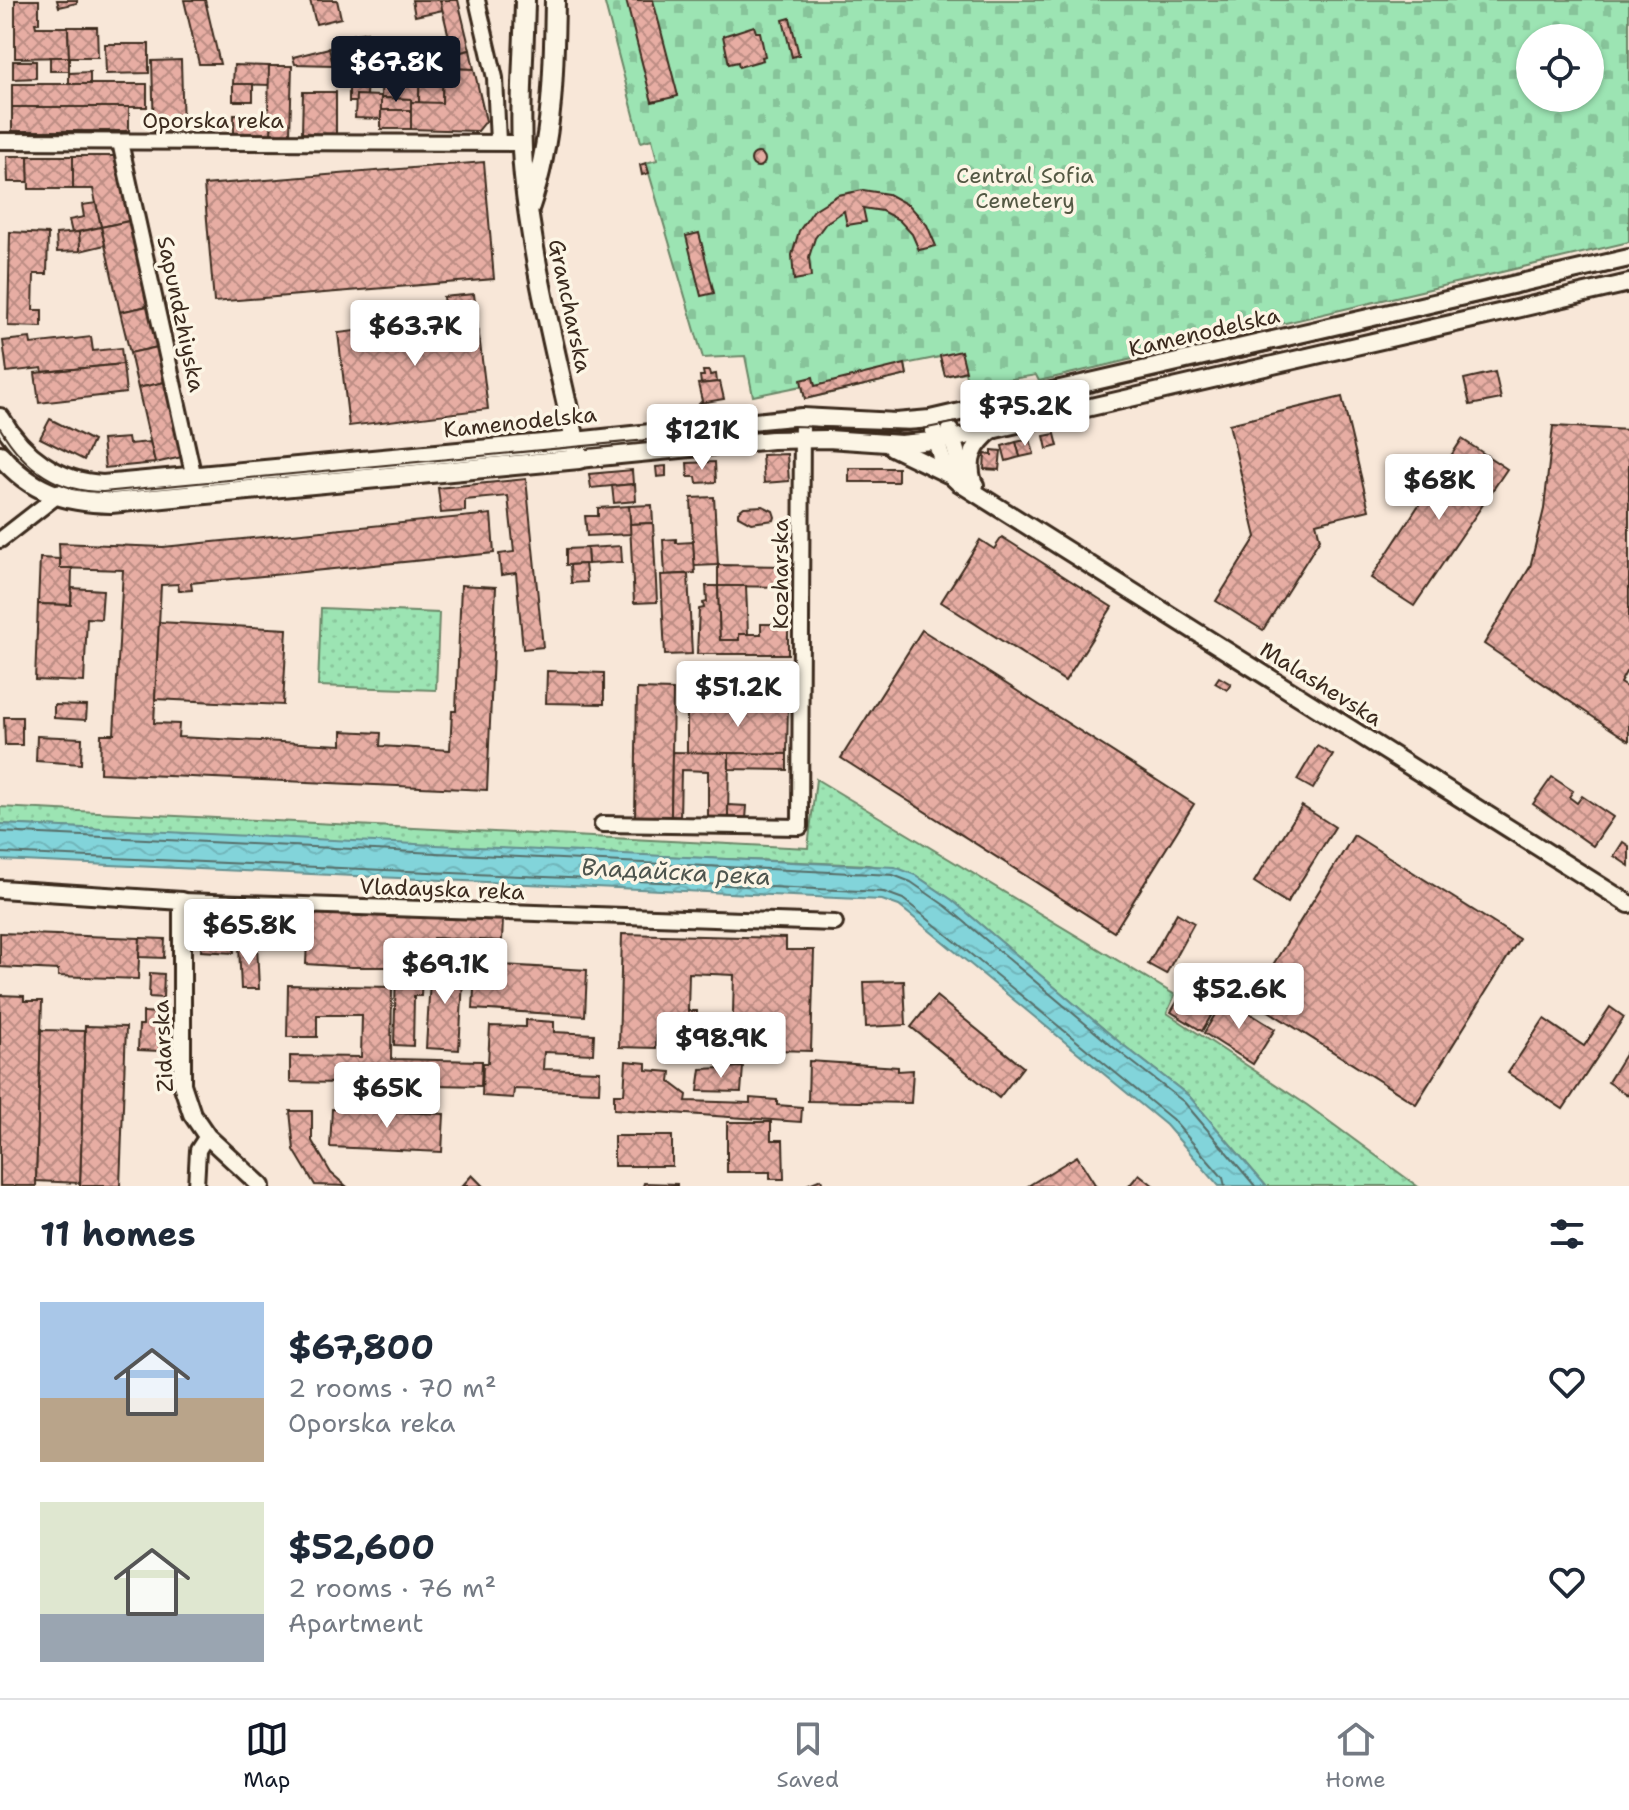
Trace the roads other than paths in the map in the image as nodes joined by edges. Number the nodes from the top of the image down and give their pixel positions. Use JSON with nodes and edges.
{"nodes":[{"id":1,"x":477,"y":0,"type":"edge"},
{"id":2,"x":525,"y":0,"type":"edge"},
{"id":3,"x":555,"y":0,"type":"edge"},
{"id":4,"x":0,"y":141,"type":"edge"},
{"id":5,"x":120,"y":142,"type":"junction"},
{"id":6,"x":498,"y":142,"type":"junction"},
{"id":7,"x":522,"y":143,"type":"junction"},
{"id":8,"x":529,"y":209,"type":"junction"},
{"id":9,"x":1629,"y":258,"type":"edge"},
{"id":10,"x":1629,"y":283,"type":"edge"},
{"id":11,"x":802,"y":417,"type":"junction"},
{"id":12,"x":0,"y":418,"type":"edge"},
{"id":13,"x":938,"y":418,"type":"junction"},
{"id":14,"x":992,"y":430,"type":"junction"},
{"id":15,"x":802,"y":438,"type":"junction"},
{"id":16,"x":944,"y":440,"type":"junction"},
{"id":17,"x":883,"y":443,"type":"junction"},
{"id":18,"x":577,"y":450,"type":"junction"},
{"id":19,"x":0,"y":455,"type":"edge"},
{"id":20,"x":948,"y":474,"type":"junction"},
{"id":21,"x":76,"y":482,"type":"junction"},
{"id":22,"x":973,"y":484,"type":"junction"},
{"id":23,"x":196,"y":487,"type":"junction"},
{"id":24,"x":55,"y":496,"type":"junction"},
{"id":25,"x":990,"y":501,"type":"junction"},
{"id":26,"x":0,"y":540,"type":"edge"},
{"id":27,"x":602,"y":824,"type":"dead end"},
{"id":28,"x":0,"y":889,"type":"edge"},
{"id":29,"x":182,"y":901,"type":"junction"},
{"id":30,"x":1629,"y":904,"type":"edge"},
{"id":31,"x":835,"y":923,"type":"dead end"},
{"id":32,"x":207,"y":1136,"type":"junction"},
{"id":33,"x":196,"y":1186,"type":"edge"},
{"id":34,"x":261,"y":1186,"type":"edge"}],
"edges":[{"from":1,"to":6,"type":"street"},
{"from":2,"to":7,"type":"main road","name":"Grancharska"},
{"from":3,"to":8,"type":"main road"},
{"from":4,"to":5,"type":"street","name":"Oporska reka"},
{"from":5,"to":6,"type":"street","name":"Oporska reka"},
{"from":5,"to":23,"type":"street","name":"Sapundzhiyska"},
{"from":6,"to":7,"type":"street","name":"Oporska reka"},
{"from":7,"to":8,"type":"main road","name":"Grancharska"},
{"from":8,"to":18,"type":"main road","name":"Grancharska"},
{"from":9,"to":13,"type":"street","name":"Kamenodelska"},
{"from":10,"to":14,"type":"street","name":"Kamenodelska"},
{"from":11,"to":13,"type":"street","name":"Kamenodelska"},
{"from":11,"to":15,"type":"street","name":"Kozharska"},
{"from":11,"to":18,"type":"street","name":"Kamenodelska"},
{"from":12,"to":21,"type":"main road","name":"Kamenodelska"},
{"from":13,"to":16,"type":"street","name":"Malashevska"},
{"from":14,"to":16,"type":"street","name":"Kamenodelska"},
{"from":14,"to":22,"type":"street"},
{"from":15,"to":17,"type":"street","name":"Kamenodelska"},
{"from":15,"to":18,"type":"street","name":"Kamenodelska"},
{"from":15,"to":27,"type":"street","name":"Kozharska"},
{"from":16,"to":17,"type":"street","name":"Kamenodelska"},
{"from":16,"to":20,"type":"street","name":"Malashevska"},
{"from":16,"to":22,"type":"street","name":"Malashevska"},
{"from":17,"to":20,"type":"street"},
{"from":18,"to":23,"type":"main road","name":"Kamenodelska"},
{"from":19,"to":24,"type":"main road","name":"Kamenodelska"},
{"from":20,"to":25,"type":"street","name":"Malashevska"},
{"from":21,"to":23,"type":"main road","name":"Kamenodelska"},
{"from":21,"to":24,"type":"street"},
{"from":22,"to":25,"type":"street","name":"Malashevska"},
{"from":23,"to":24,"type":"main road","name":"Kamenodelska"},
{"from":24,"to":26,"type":"street"},
{"from":25,"to":30,"type":"street","name":"Malashevska"},
{"from":28,"to":29,"type":"street","name":"Vladayska reka"},
{"from":29,"to":31,"type":"street","name":"Vladayska reka"},
{"from":29,"to":32,"type":"street","name":"Zidarska"},
{"from":32,"to":33,"type":"street"},
{"from":32,"to":34,"type":"street","name":"Zidarska"}]}
